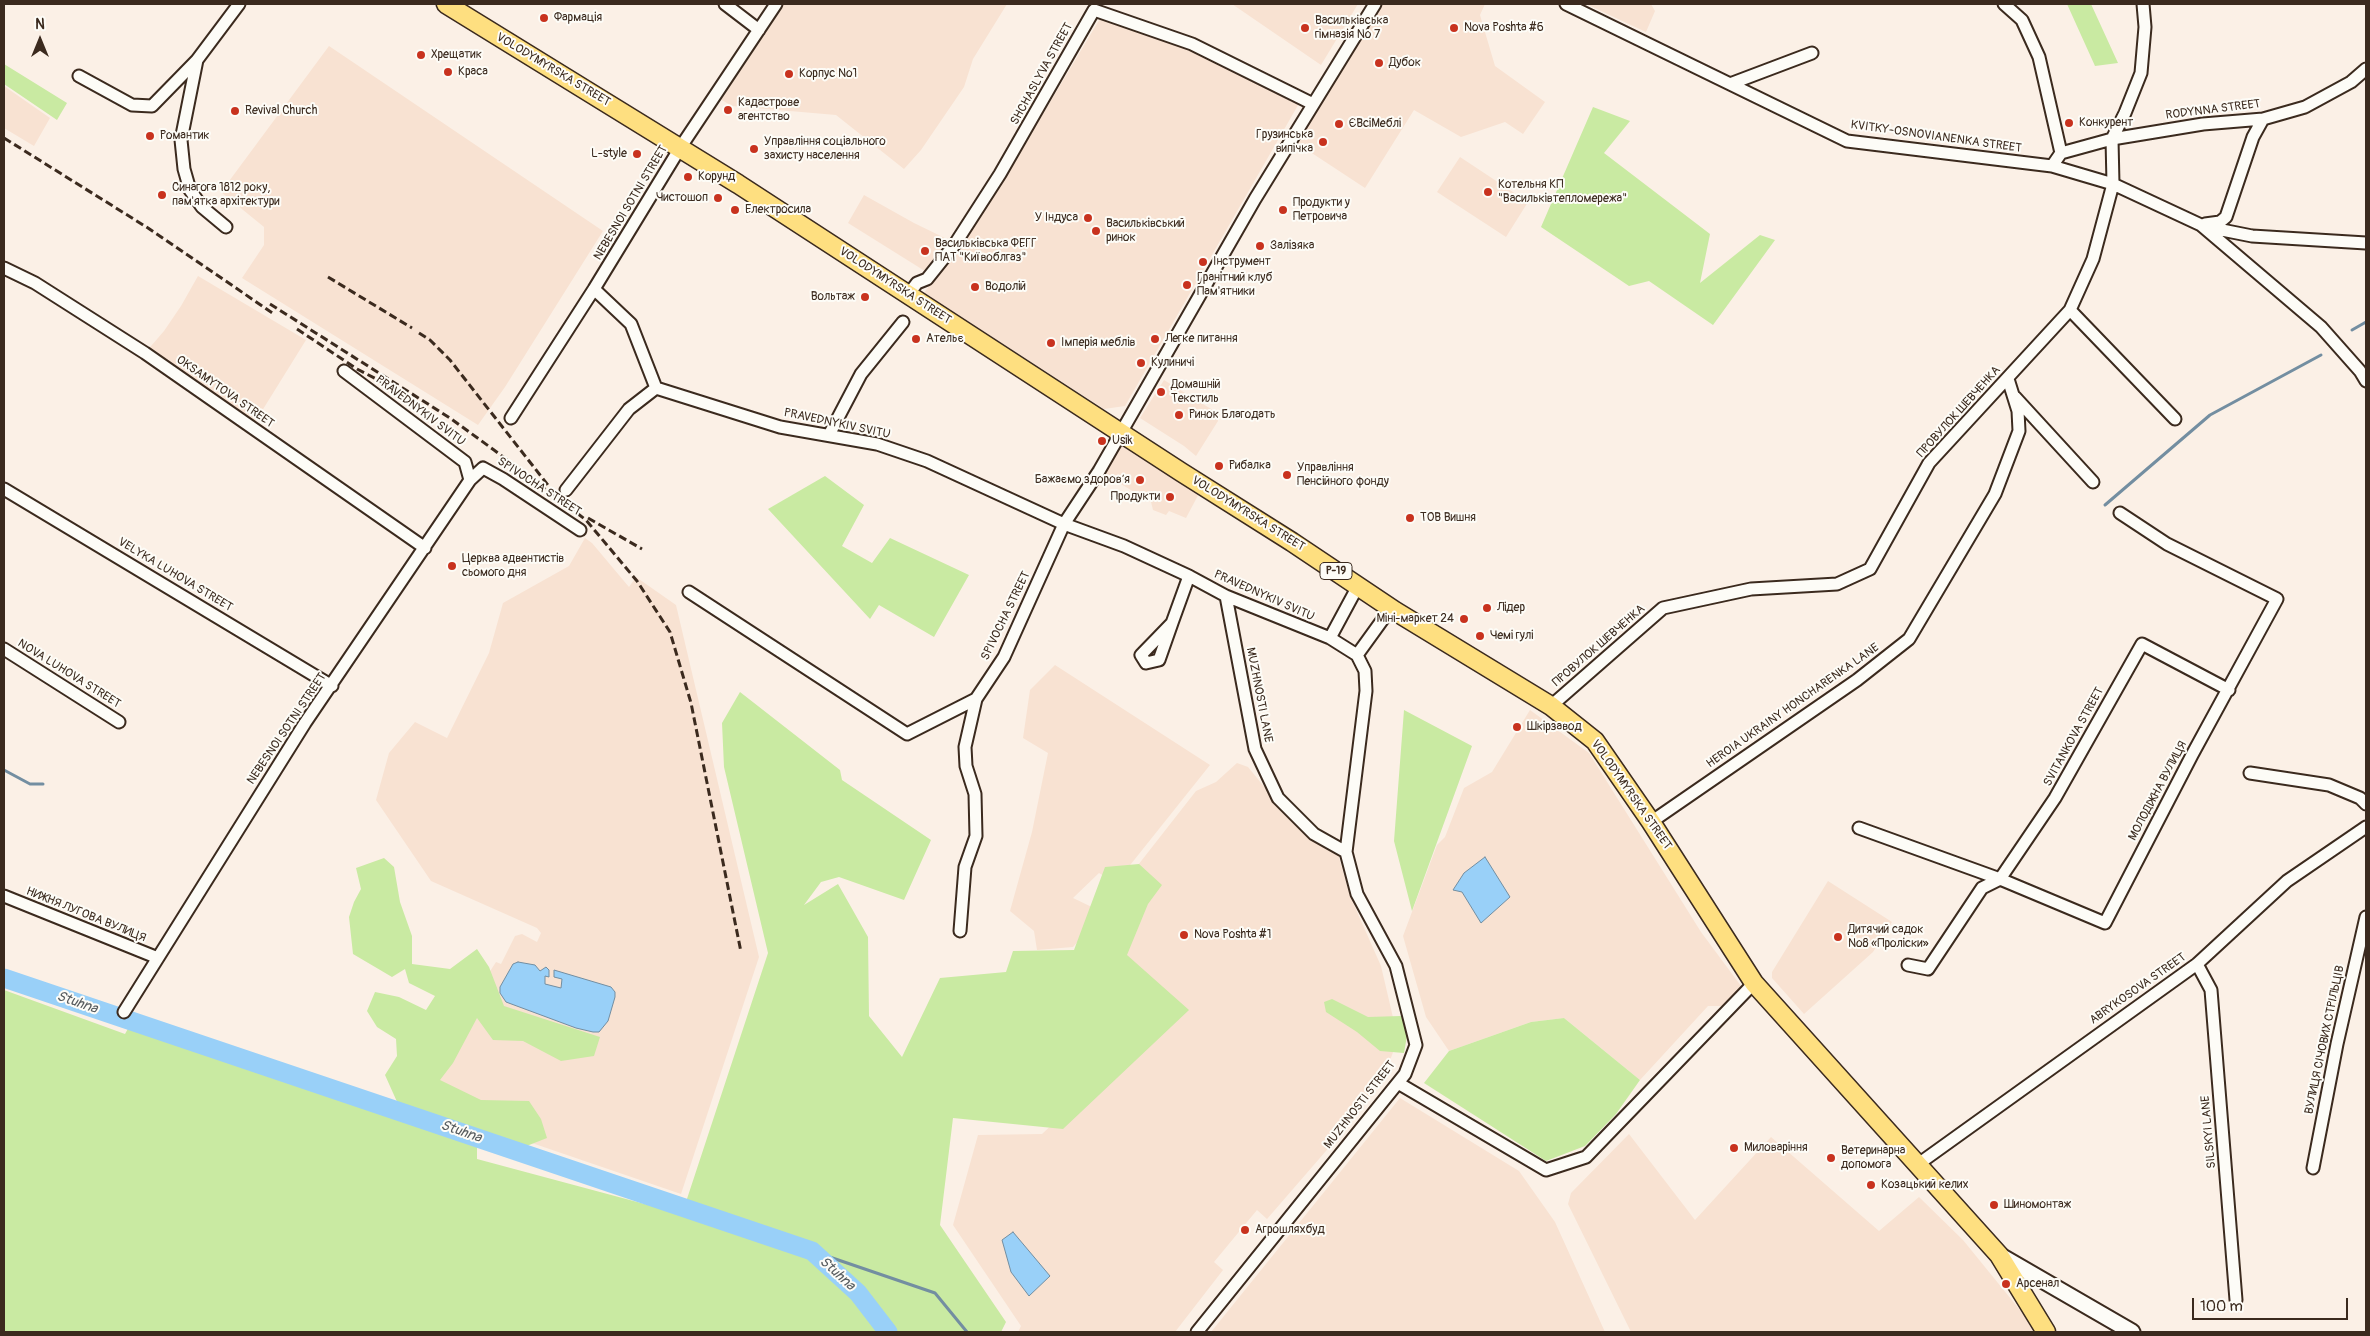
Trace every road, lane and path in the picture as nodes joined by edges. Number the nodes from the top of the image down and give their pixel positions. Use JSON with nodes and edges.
{"nodes":[{"id":1,"x":239,"y":4,"type":"edge"},
{"id":2,"x":446,"y":4,"type":"edge"},
{"id":3,"x":725,"y":4,"type":"edge"},
{"id":4,"x":776,"y":4,"type":"edge"},
{"id":5,"x":1375,"y":4,"type":"edge"},
{"id":6,"x":1566,"y":4,"type":"edge"},
{"id":7,"x":2004,"y":4,"type":"edge"},
{"id":8,"x":2144,"y":4,"type":"edge"},
{"id":9,"x":760,"y":30,"type":"junction"},
{"id":10,"x":1812,"y":53,"type":"dead end"},
{"id":11,"x":197,"y":60,"type":"junction"},
{"id":12,"x":2366,"y":69,"type":"edge"},
{"id":13,"x":79,"y":76,"type":"dead end"},
{"id":14,"x":1730,"y":84,"type":"junction"},
{"id":15,"x":1313,"y":104,"type":"junction"},
{"id":16,"x":2263,"y":119,"type":"junction"},
{"id":17,"x":2112,"y":139,"type":"junction"},
{"id":18,"x":680,"y":148,"type":"junction"},
{"id":19,"x":2061,"y":153,"type":"junction"},
{"id":20,"x":2052,"y":166,"type":"junction"},
{"id":21,"x":2113,"y":184,"type":"junction"},
{"id":22,"x":2201,"y":225,"type":"junction"},
{"id":23,"x":226,"y":227,"type":"dead end"},
{"id":24,"x":2366,"y":243,"type":"edge"},
{"id":25,"x":4,"y":268,"type":"edge"},
{"id":26,"x":594,"y":289,"type":"junction"},
{"id":27,"x":908,"y":295,"type":"junction"},
{"id":28,"x":2070,"y":310,"type":"junction"},
{"id":29,"x":903,"y":322,"type":"dead end"},
{"id":30,"x":344,"y":371,"type":"dead end"},
{"id":31,"x":2008,"y":378,"type":"junction"},
{"id":32,"x":2366,"y":381,"type":"edge"},
{"id":33,"x":656,"y":388,"type":"junction"},
{"id":34,"x":2012,"y":394,"type":"junction"},
{"id":35,"x":511,"y":418,"type":"dead end"},
{"id":36,"x":2175,"y":419,"type":"dead end"},
{"id":37,"x":1121,"y":432,"type":"junction"},
{"id":38,"x":829,"y":434,"type":"junction"},
{"id":39,"x":483,"y":468,"type":"joint"},
{"id":40,"x":470,"y":480,"type":"junction"},
{"id":41,"x":2094,"y":482,"type":"dead end"},
{"id":42,"x":4,"y":490,"type":"edge"},
{"id":43,"x":566,"y":490,"type":"dead end"},
{"id":44,"x":2120,"y":513,"type":"dead end"},
{"id":45,"x":1064,"y":524,"type":"junction"},
{"id":46,"x":580,"y":530,"type":"dead end"},
{"id":47,"x":425,"y":548,"type":"junction"},
{"id":48,"x":1189,"y":576,"type":"junction"},
{"id":49,"x":1358,"y":586,"type":"junction"},
{"id":50,"x":689,"y":592,"type":"dead end"},
{"id":51,"x":1226,"y":596,"type":"junction"},
{"id":52,"x":1391,"y":608,"type":"junction"},
{"id":53,"x":1172,"y":623,"type":"dead end"},
{"id":54,"x":1330,"y":638,"type":"junction"},
{"id":55,"x":4,"y":649,"type":"edge"},
{"id":56,"x":1357,"y":655,"type":"junction"},
{"id":57,"x":332,"y":686,"type":"junction"},
{"id":58,"x":2229,"y":690,"type":"junction"},
{"id":59,"x":976,"y":699,"type":"junction"},
{"id":60,"x":1551,"y":706,"type":"junction"},
{"id":61,"x":119,"y":722,"type":"dead end"},
{"id":62,"x":2250,"y":773,"type":"dead end"},
{"id":63,"x":2366,"y":804,"type":"edge"},
{"id":64,"x":1651,"y":822,"type":"junction"},
{"id":65,"x":2366,"y":827,"type":"edge"},
{"id":66,"x":1859,"y":828,"type":"dead end"},
{"id":67,"x":1346,"y":852,"type":"junction"},
{"id":68,"x":2000,"y":878,"type":"junction"},
{"id":69,"x":4,"y":896,"type":"edge"},
{"id":70,"x":2366,"y":917,"type":"edge"},
{"id":71,"x":960,"y":931,"type":"dead end"},
{"id":72,"x":158,"y":958,"type":"junction"},
{"id":73,"x":2197,"y":964,"type":"junction"},
{"id":74,"x":1908,"y":965,"type":"dead end"},
{"id":75,"x":1754,"y":984,"type":"junction"},
{"id":76,"x":124,"y":1012,"type":"dead end"},
{"id":77,"x":1398,"y":1082,"type":"junction"},
{"id":78,"x":1917,"y":1165,"type":"junction"},
{"id":79,"x":2313,"y":1168,"type":"dead end"},
{"id":80,"x":1999,"y":1255,"type":"junction"},
{"id":81,"x":2236,"y":1300,"type":"dead end"},
{"id":82,"x":1197,"y":1332,"type":"edge"},
{"id":83,"x":2046,"y":1332,"type":"edge"},
{"id":84,"x":2132,"y":1332,"type":"edge"}],
"edges":[{"from":1,"to":11,"type":"street"},
{"from":2,"to":18,"type":"main road","name":"VOLODYMYRSKA STREET","number":"Р-19"},
{"from":3,"to":9,"type":"street"},
{"from":4,"to":9,"type":"street","name":"NEBESNOI SOTNI STREET"},
{"from":5,"to":15,"type":"street"},
{"from":6,"to":14,"type":"street","name":"KVITKY-OSNOVIANENKA STREET"},
{"from":7,"to":19,"type":"street"},
{"from":8,"to":17,"type":"street"},
{"from":9,"to":18,"type":"street","name":"NEBESNOI SOTNI STREET"},
{"from":10,"to":14,"type":"street"},
{"from":11,"to":13,"type":"street"},
{"from":11,"to":23,"type":"street"},
{"from":12,"to":16,"type":"street","name":"RODYNNA STREET"},
{"from":14,"to":20,"type":"street","name":"KVITKY-OSNOVIANENKA STREET"},
{"from":15,"to":27,"type":"street","name":"SHCHASLYVA STREET"},
{"from":15,"to":37,"type":"street"},
{"from":16,"to":17,"type":"street","name":"RODYNNA STREET"},
{"from":16,"to":22,"type":"street"},
{"from":17,"to":19,"type":"street","name":"RODYNNA STREET"},
{"from":17,"to":21,"type":"street","name":"ПРОВУЛОК ШЕВЧЕНКА"},
{"from":18,"to":26,"type":"street","name":"NEBESNOI SOTNI STREET"},
{"from":18,"to":27,"type":"main road","name":"VOLODYMYRSKA STREET","number":"Р-19"},
{"from":19,"to":20,"type":"street"},
{"from":20,"to":21,"type":"street","name":"KVITKY-OSNOVIANENKA STREET"},
{"from":21,"to":22,"type":"street","name":"KVITKY-OSNOVIANENKA STREET"},
{"from":21,"to":28,"type":"street","name":"ПРОВУЛОК ШЕВЧЕНКА"},
{"from":22,"to":24,"type":"street","name":"KVITKY-OSNOVIANENKA STREET"},
{"from":22,"to":32,"type":"street","name":"KVITKY-OSNOVIANENKA STREET"},
{"from":25,"to":47,"type":"street","name":"OKSAMYTOVA STREET"},
{"from":26,"to":33,"type":"street"},
{"from":26,"to":35,"type":"street","name":"NEBESNOI SOTNI STREET"},
{"from":27,"to":37,"type":"main road","name":"VOLODYMYRSKA STREET","number":"Р-19"},
{"from":28,"to":31,"type":"street","name":"ПРОВУЛОК ШЕВЧЕНКА"},
{"from":28,"to":36,"type":"street"},
{"from":29,"to":38,"type":"street"},
{"from":30,"to":40,"type":"street","name":"PRAVEDNYKIV SVITU"},
{"from":31,"to":34,"type":"street","name":"HEROIA UKRAINY HONCHARENKA LANE"},
{"from":31,"to":60,"type":"street","name":"ПРОВУЛОК ШЕВЧЕНКА"},
{"from":33,"to":38,"type":"street","name":"PRAVEDNYKIV SVITU"},
{"from":33,"to":43,"type":"street"},
{"from":34,"to":41,"type":"street"},
{"from":34,"to":64,"type":"street","name":"HEROIA UKRAINY HONCHARENKA LANE"},
{"from":37,"to":45,"type":"street","name":"SPIVOCHA STREET"},
{"from":37,"to":49,"type":"main road","name":"VOLODYMYRSKA STREET","number":"Р-19"},
{"from":38,"to":45,"type":"street","name":"PRAVEDNYKIV SVITU"},
{"from":39,"to":40,"type":"street","name":"NEBESNOI SOTNI STREET"},
{"from":39,"to":46,"type":"street","name":"SPIVOCHA STREET"},
{"from":40,"to":47,"type":"street","name":"NEBESNOI SOTNI STREET"},
{"from":42,"to":57,"type":"street","name":"VELYKA LUHOVA STREET"},
{"from":44,"to":58,"type":"street","name":"МОЛОДІЖНА ВУЛИЦЯ"},
{"from":45,"to":48,"type":"street","name":"PRAVEDNYKIV SVITU"},
{"from":45,"to":59,"type":"street","name":"SPIVOCHA STREET"},
{"from":47,"to":57,"type":"street","name":"NEBESNOI SOTNI STREET"},
{"from":48,"to":51,"type":"street","name":"PRAVEDNYKIV SVITU"},
{"from":48,"to":53,"type":"street"},
{"from":49,"to":52,"type":"main road","name":"VOLODYMYRSKA STREET","number":"Р-19"},
{"from":49,"to":54,"type":"street"},
{"from":50,"to":59,"type":"street","name":"SPIVOCHA STREET"},
{"from":51,"to":54,"type":"street","name":"PRAVEDNYKIV SVITU"},
{"from":51,"to":67,"type":"street","name":"MUZHNOSTI LANE"},
{"from":52,"to":56,"type":"street"},
{"from":52,"to":60,"type":"main road","name":"VOLODYMYRSKA STREET","number":"Р-19"},
{"from":54,"to":56,"type":"street","name":"PRAVEDNYKIV SVITU"},
{"from":55,"to":61,"type":"street","name":"NOVA LUHOVA STREET"},
{"from":56,"to":67,"type":"street","name":"MUZHNOSTI STREET"},
{"from":57,"to":72,"type":"street","name":"NEBESNOI SOTNI STREET"},
{"from":58,"to":68,"type":"street","name":"SVITANKOVA STREET"},
{"from":58,"to":68,"type":"street","name":"МОЛОДІЖНА ВУЛИЦЯ"},
{"from":59,"to":71,"type":"street"},
{"from":60,"to":64,"type":"main road","name":"VOLODYMYRSKA STREET","number":"Р-19"},
{"from":62,"to":63,"type":"street"},
{"from":64,"to":75,"type":"main road","name":"VOLODYMYRSKA STREET","number":"Р-19"},
{"from":65,"to":73,"type":"street","name":"ABRYKOSOVA STREET"},
{"from":66,"to":68,"type":"street","name":"МОЛОДІЖНА ВУЛИЦЯ"},
{"from":67,"to":77,"type":"street","name":"MUZHNOSTI STREET"},
{"from":68,"to":74,"type":"street","name":"SVITANKOVA STREET"},
{"from":69,"to":72,"type":"street","name":"НИЖНЯ ЛУГОВА ВУЛИЦЯ"},
{"from":70,"to":79,"type":"street","name":"ВУЛИЦЯ СІЧОВИХ СТРІЛЬЦІВ"},
{"from":72,"to":76,"type":"street","name":"NEBESNOI SOTNI STREET"},
{"from":73,"to":78,"type":"street","name":"ABRYKOSOVA STREET"},
{"from":73,"to":81,"type":"street","name":"SILSKYI LANE"},
{"from":75,"to":77,"type":"street"},
{"from":75,"to":78,"type":"main road","name":"VOLODYMYRSKA STREET","number":"Р-19"},
{"from":77,"to":82,"type":"street","name":"MUZHNOSTI STREET"},
{"from":78,"to":80,"type":"main road","name":"VOLODYMYRSKA STREET","number":"Р-19"},
{"from":80,"to":83,"type":"main road","name":"VOLODYMYRSKA STREET","number":"Р-19"},
{"from":80,"to":84,"type":"street","name":"VOLODYMYRSKA STREET"}]}
